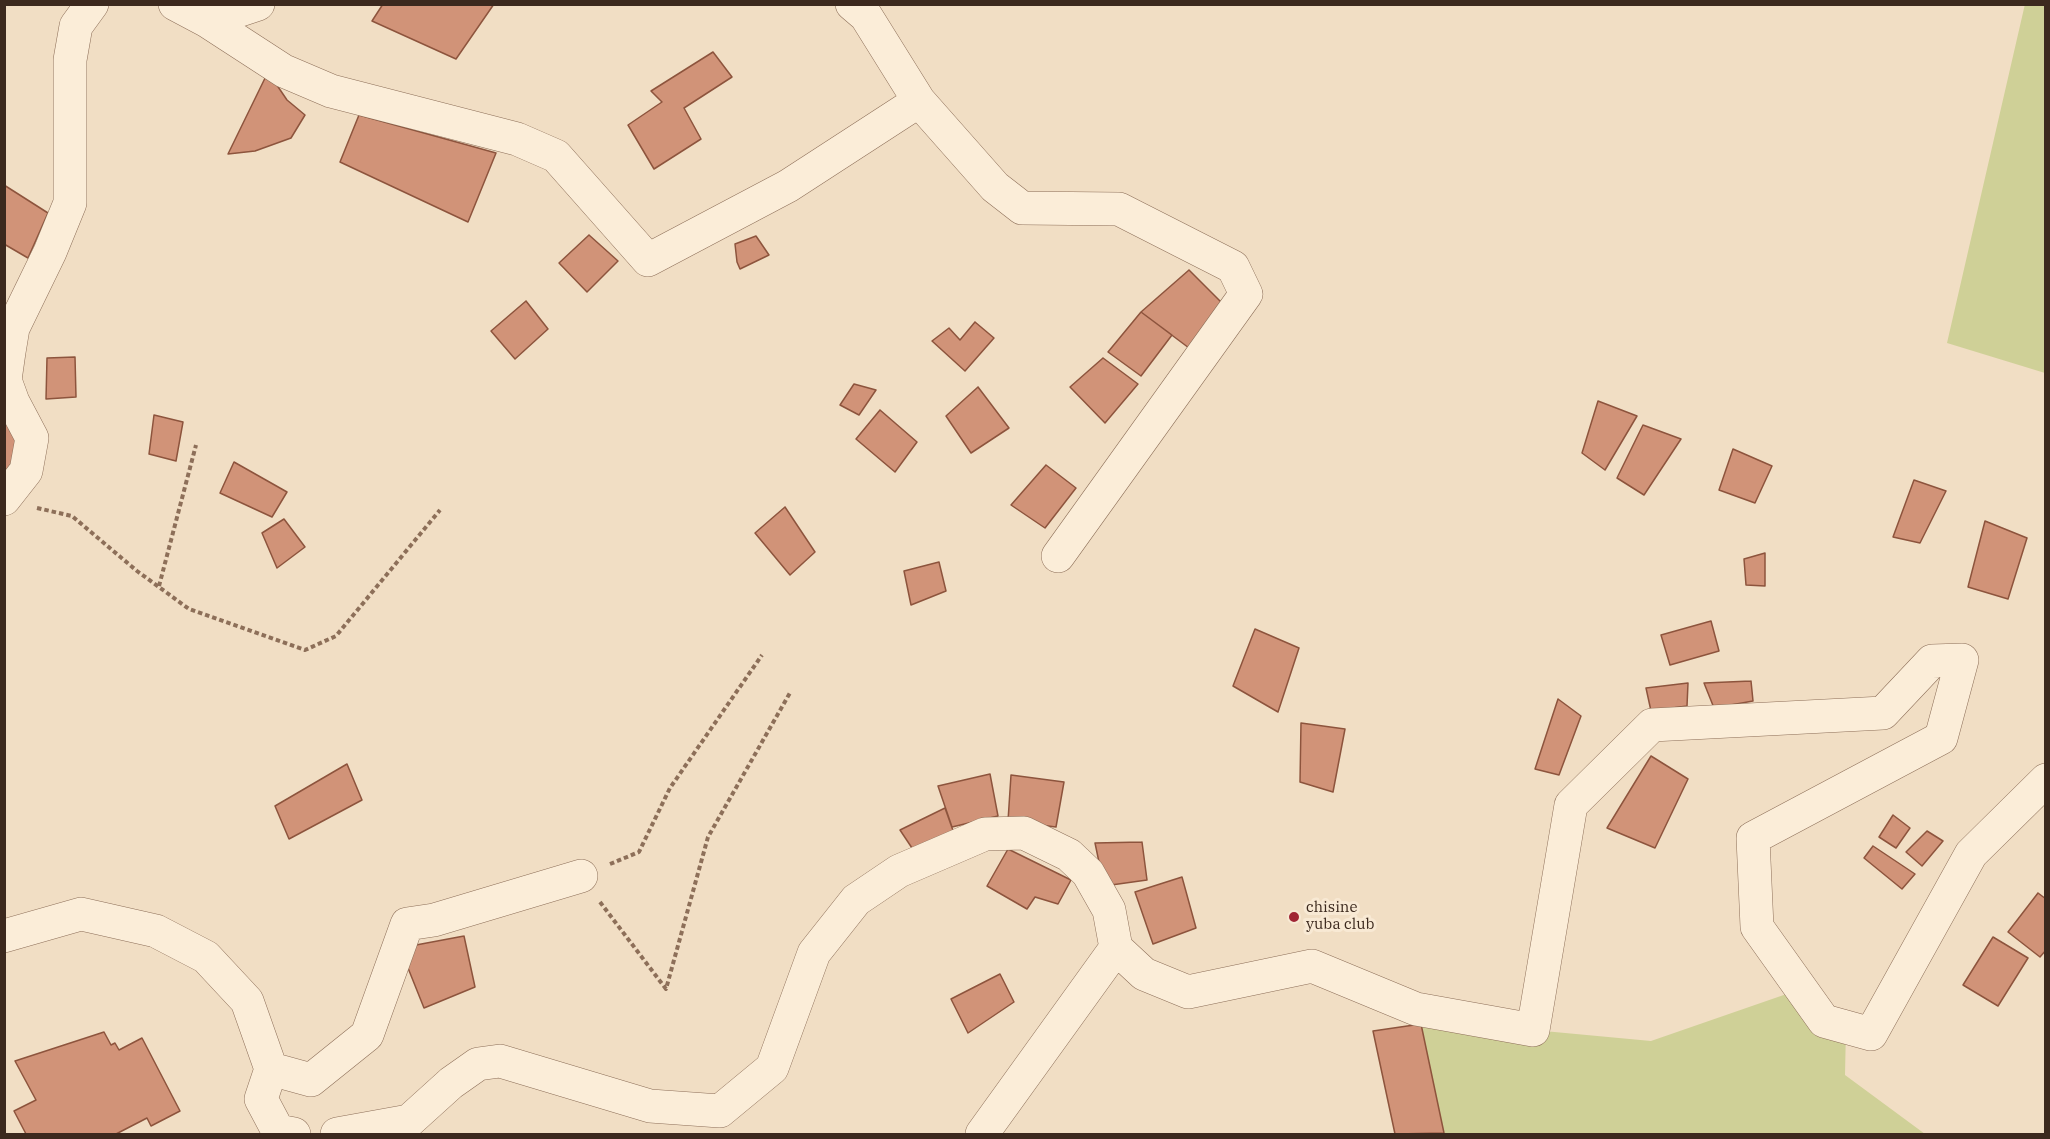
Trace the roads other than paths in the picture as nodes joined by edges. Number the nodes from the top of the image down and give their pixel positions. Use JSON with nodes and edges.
{"nodes":[{"id":1,"x":92,"y":4,"type":"edge"},
{"id":2,"x":175,"y":4,"type":"edge"},
{"id":3,"x":258,"y":4,"type":"edge"},
{"id":4,"x":852,"y":4,"type":"edge"},
{"id":5,"x":207,"y":21,"type":"junction"},
{"id":6,"x":919,"y":101,"type":"junction"},
{"id":7,"x":9,"y":325,"type":"edge"},
{"id":8,"x":16,"y":502,"type":"edge"},
{"id":9,"x":1058,"y":556,"type":"dead end"},
{"id":10,"x":2046,"y":780,"type":"edge"},
{"id":11,"x":581,"y":876,"type":"road end"},
{"id":12,"x":4,"y":936,"type":"edge"},
{"id":13,"x":1116,"y":948,"type":"junction"},
{"id":14,"x":271,"y":1069,"type":"junction"},
{"id":15,"x":294,"y":1134,"type":"edge"},
{"id":16,"x":337,"y":1134,"type":"edge"},
{"id":17,"x":982,"y":1134,"type":"edge"}],
"edges":[{"from":1,"to":7,"type":"street"},
{"from":2,"to":5,"type":"street"},
{"from":3,"to":5,"type":"street"},
{"from":4,"to":6,"type":"street"},
{"from":5,"to":6,"type":"street"},
{"from":6,"to":9,"type":"street"},
{"from":7,"to":8,"type":"street"},
{"from":10,"to":13,"type":"street"},
{"from":11,"to":14,"type":"street"},
{"from":12,"to":14,"type":"street"},
{"from":13,"to":16,"type":"street"},
{"from":13,"to":17,"type":"street"},
{"from":14,"to":15,"type":"street"}]}
